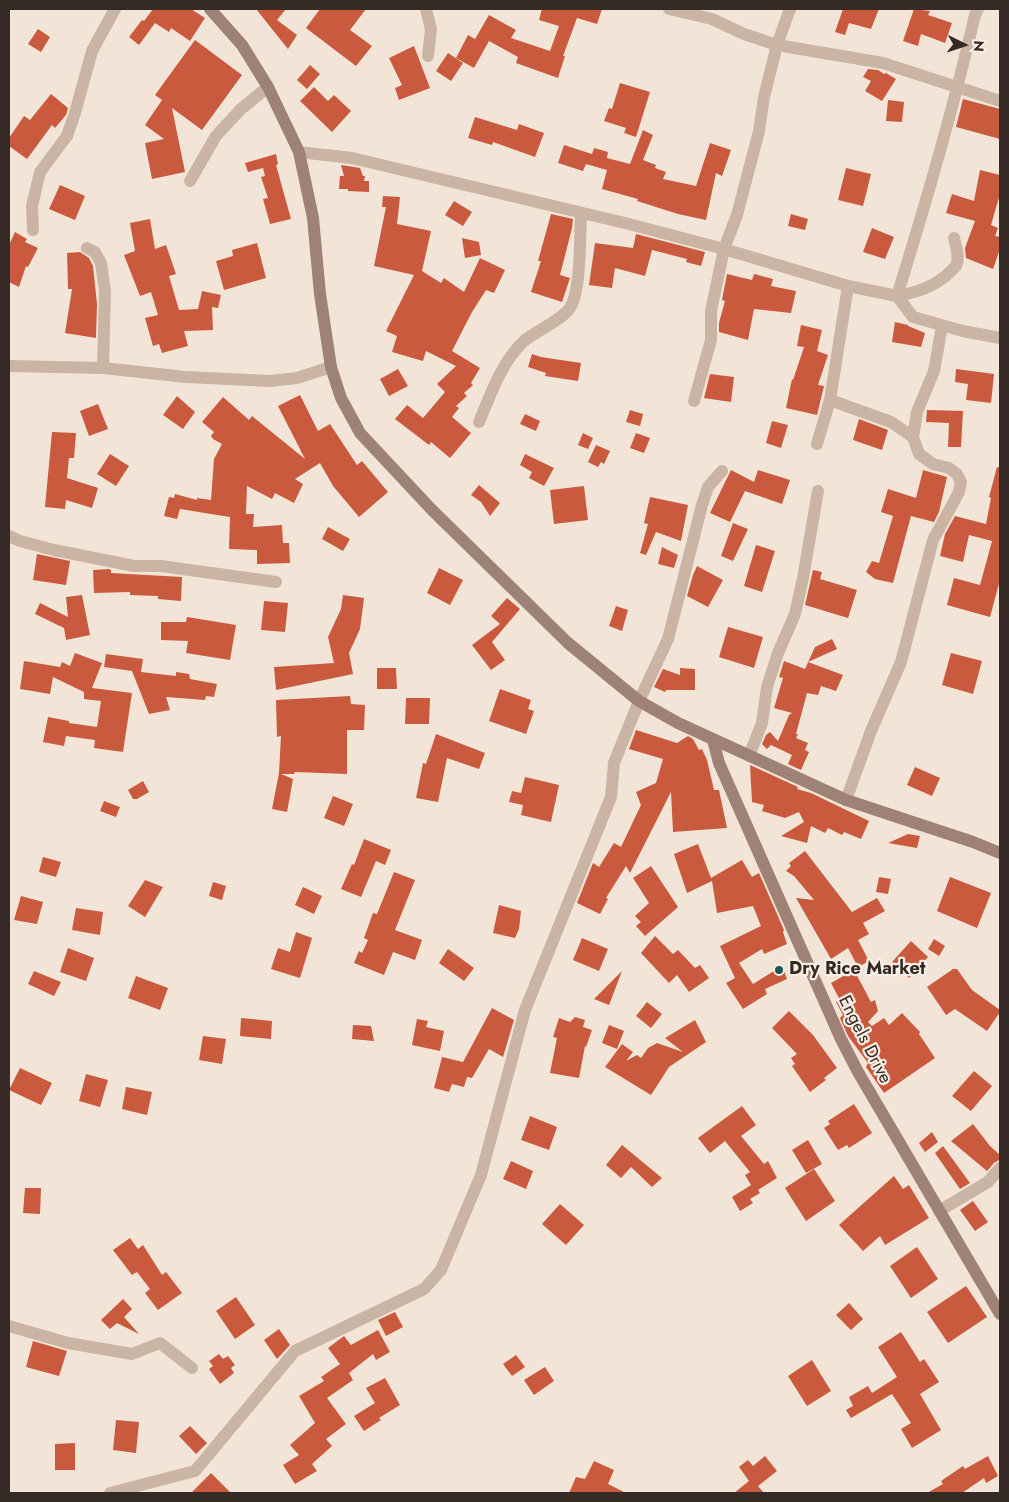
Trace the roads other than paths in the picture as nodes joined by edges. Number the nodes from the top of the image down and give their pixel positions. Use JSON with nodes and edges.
{"nodes":[{"id":1,"x":115,"y":9,"type":"edge"},
{"id":2,"x":210,"y":9,"type":"edge"},
{"id":3,"x":426,"y":9,"type":"edge"},
{"id":4,"x":669,"y":9,"type":"edge"},
{"id":5,"x":790,"y":9,"type":"edge"},
{"id":6,"x":978,"y":9,"type":"edge"},
{"id":7,"x":777,"y":45,"type":"junction"},
{"id":8,"x":428,"y":56,"type":"dead end"},
{"id":9,"x":268,"y":87,"type":"junction"},
{"id":10,"x":958,"y":88,"type":"junction"},
{"id":11,"x":1000,"y":101,"type":"edge"},
{"id":12,"x":299,"y":152,"type":"junction"},
{"id":13,"x":190,"y":181,"type":"dead end"},
{"id":14,"x":581,"y":213,"type":"junction"},
{"id":15,"x":33,"y":230,"type":"dead end"},
{"id":16,"x":954,"y":238,"type":"dead end"},
{"id":17,"x":87,"y":248,"type":"dead end"},
{"id":18,"x":724,"y":249,"type":"junction"},
{"id":19,"x":848,"y":286,"type":"junction"},
{"id":20,"x":897,"y":296,"type":"junction"},
{"id":21,"x":942,"y":326,"type":"junction"},
{"id":22,"x":1000,"y":338,"type":"edge"},
{"id":23,"x":9,"y":366,"type":"edge"},
{"id":24,"x":103,"y":368,"type":"junction"},
{"id":25,"x":332,"y":368,"type":"junction"},
{"id":26,"x":830,"y":400,"type":"junction"},
{"id":27,"x":694,"y":401,"type":"dead end"},
{"id":28,"x":479,"y":422,"type":"dead end"},
{"id":29,"x":913,"y":437,"type":"junction"},
{"id":30,"x":817,"y":444,"type":"dead end"},
{"id":31,"x":722,"y":471,"type":"dead end"},
{"id":32,"x":818,"y":491,"type":"dead end"},
{"id":33,"x":9,"y":536,"type":"edge"},
{"id":34,"x":276,"y":582,"type":"dead end"},
{"id":35,"x":639,"y":701,"type":"junction"},
{"id":36,"x":713,"y":740,"type":"junction"},
{"id":37,"x":749,"y":756,"type":"junction"},
{"id":38,"x":846,"y":800,"type":"junction"},
{"id":39,"x":1000,"y":853,"type":"edge"},
{"id":40,"x":1000,"y":1168,"type":"edge"},
{"id":41,"x":939,"y":1210,"type":"junction"},
{"id":42,"x":1000,"y":1314,"type":"edge"},
{"id":43,"x":9,"y":1326,"type":"edge"},
{"id":44,"x":192,"y":1368,"type":"dead end"},
{"id":45,"x":110,"y":1493,"type":"edge"}],
"edges":[{"from":1,"to":15,"type":"street"},
{"from":2,"to":9,"type":"main road"},
{"from":3,"to":8,"type":"street"},
{"from":4,"to":7,"type":"street"},
{"from":5,"to":7,"type":"street"},
{"from":6,"to":10,"type":"street"},
{"from":7,"to":10,"type":"street"},
{"from":7,"to":18,"type":"street"},
{"from":9,"to":12,"type":"main road"},
{"from":9,"to":13,"type":"street"},
{"from":10,"to":11,"type":"street"},
{"from":10,"to":20,"type":"street"},
{"from":12,"to":14,"type":"street"},
{"from":12,"to":25,"type":"main road"},
{"from":14,"to":18,"type":"street"},
{"from":14,"to":28,"type":"street"},
{"from":16,"to":20,"type":"street"},
{"from":17,"to":24,"type":"street"},
{"from":18,"to":19,"type":"street"},
{"from":18,"to":27,"type":"street"},
{"from":19,"to":20,"type":"street"},
{"from":19,"to":26,"type":"street"},
{"from":20,"to":21,"type":"street"},
{"from":21,"to":22,"type":"street"},
{"from":21,"to":29,"type":"street"},
{"from":23,"to":24,"type":"street"},
{"from":24,"to":25,"type":"street"},
{"from":25,"to":35,"type":"main road"},
{"from":26,"to":29,"type":"street"},
{"from":26,"to":30,"type":"street"},
{"from":29,"to":38,"type":"street"},
{"from":31,"to":35,"type":"street"},
{"from":32,"to":37,"type":"street"},
{"from":33,"to":34,"type":"street"},
{"from":35,"to":36,"type":"main road"},
{"from":35,"to":45,"type":"street"},
{"from":36,"to":37,"type":"main road"},
{"from":36,"to":41,"type":"main road","name":"Engels Drive"},
{"from":37,"to":38,"type":"main road"},
{"from":38,"to":39,"type":"main road"},
{"from":40,"to":41,"type":"street"},
{"from":41,"to":42,"type":"main road","name":"Engels Drive"},
{"from":43,"to":44,"type":"street"}]}
